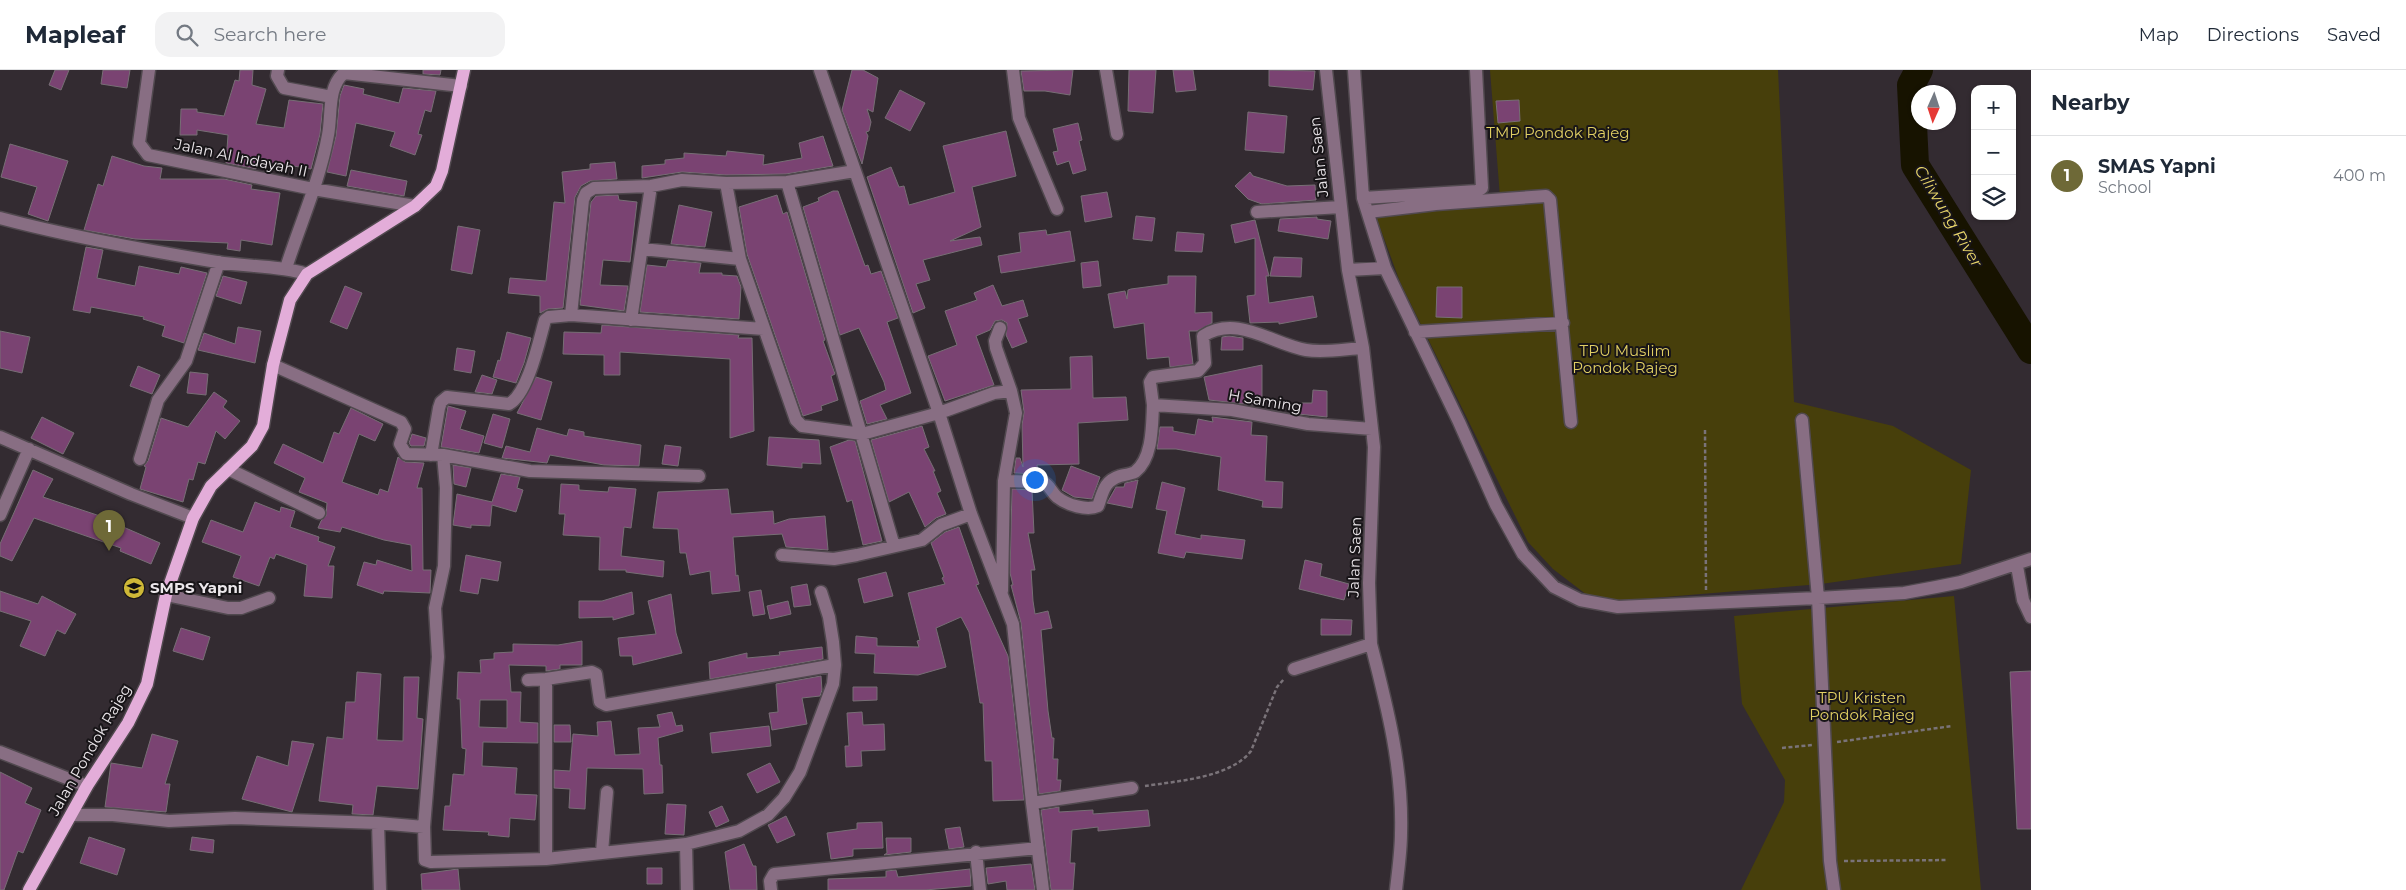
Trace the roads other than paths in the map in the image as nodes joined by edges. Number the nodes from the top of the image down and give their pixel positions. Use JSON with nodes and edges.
{"nodes":[{"id":1,"x":149,"y":70,"type":"edge"},
{"id":2,"x":278,"y":70,"type":"edge"},
{"id":3,"x":464,"y":70,"type":"edge"},
{"id":4,"x":820,"y":70,"type":"edge"},
{"id":5,"x":1013,"y":70,"type":"edge"},
{"id":6,"x":1106,"y":70,"type":"edge"},
{"id":7,"x":1326,"y":70,"type":"edge"},
{"id":8,"x":1354,"y":70,"type":"edge"},
{"id":9,"x":1476,"y":70,"type":"edge"},
{"id":10,"x":461,"y":86,"type":"junction"},
{"id":11,"x":332,"y":97,"type":"junction"},
{"id":12,"x":1117,"y":134,"type":"dead end"},
{"id":13,"x":855,"y":171,"type":"junction"},
{"id":14,"x":787,"y":182,"type":"junction"},
{"id":15,"x":726,"y":183,"type":"junction"},
{"id":16,"x":652,"y":186,"type":"junction"},
{"id":17,"x":313,"y":189,"type":"junction"},
{"id":18,"x":1363,"y":198,"type":"junction"},
{"id":19,"x":415,"y":206,"type":"junction"},
{"id":20,"x":1341,"y":207,"type":"junction"},
{"id":21,"x":1057,"y":209,"type":"dead end"},
{"id":22,"x":1257,"y":212,"type":"dead end"},
{"id":23,"x":1368,"y":212,"type":"junction"},
{"id":24,"x":0,"y":218,"type":"edge"},
{"id":25,"x":642,"y":249,"type":"junction"},
{"id":26,"x":740,"y":259,"type":"junction"},
{"id":27,"x":219,"y":262,"type":"junction"},
{"id":28,"x":286,"y":268,"type":"junction"},
{"id":29,"x":1383,"y":268,"type":"junction"},
{"id":30,"x":1350,"y":270,"type":"junction"},
{"id":31,"x":307,"y":274,"type":"junction"},
{"id":32,"x":572,"y":315,"type":"junction"},
{"id":33,"x":631,"y":320,"type":"junction"},
{"id":34,"x":1563,"y":324,"type":"junction"},
{"id":35,"x":1000,"y":328,"type":"dead end"},
{"id":36,"x":764,"y":329,"type":"junction"},
{"id":37,"x":1415,"y":332,"type":"junction"},
{"id":38,"x":1363,"y":348,"type":"junction"},
{"id":39,"x":273,"y":365,"type":"junction"},
{"id":40,"x":1011,"y":390,"type":"junction"},
{"id":41,"x":1153,"y":405,"type":"junction"},
{"id":42,"x":939,"y":413,"type":"junction"},
{"id":43,"x":1802,"y":420,"type":"dead end"},
{"id":44,"x":1571,"y":422,"type":"dead end"},
{"id":45,"x":1372,"y":429,"type":"junction"},
{"id":46,"x":862,"y":434,"type":"junction"},
{"id":47,"x":0,"y":437,"type":"edge"},
{"id":48,"x":29,"y":448,"type":"junction"},
{"id":49,"x":437,"y":455,"type":"junction"},
{"id":50,"x":140,"y":460,"type":"dead end"},
{"id":51,"x":228,"y":469,"type":"junction"},
{"id":52,"x":699,"y":476,"type":"dead end"},
{"id":53,"x":1004,"y":481,"type":"junction"},
{"id":54,"x":319,"y":513,"type":"dead end"},
{"id":55,"x":971,"y":514,"type":"junction"},
{"id":56,"x":0,"y":515,"type":"edge"},
{"id":57,"x":193,"y":518,"type":"junction"},
{"id":58,"x":894,"y":546,"type":"junction"},
{"id":59,"x":782,"y":555,"type":"dead end"},
{"id":60,"x":2031,"y":559,"type":"edge"},
{"id":61,"x":2017,"y":566,"type":"junction"},
{"id":62,"x":1002,"y":590,"type":"junction"},
{"id":63,"x":821,"y":592,"type":"dead end"},
{"id":64,"x":166,"y":595,"type":"junction"},
{"id":65,"x":269,"y":598,"type":"dead end"},
{"id":66,"x":1818,"y":598,"type":"junction"},
{"id":67,"x":2031,"y":617,"type":"edge"},
{"id":68,"x":1371,"y":644,"type":"junction"},
{"id":69,"x":835,"y":665,"type":"junction"},
{"id":70,"x":1294,"y":669,"type":"road end"},
{"id":71,"x":546,"y":679,"type":"junction"},
{"id":72,"x":528,"y":680,"type":"dead end"},
{"id":73,"x":0,"y":752,"type":"edge"},
{"id":74,"x":87,"y":786,"type":"junction"},
{"id":75,"x":1132,"y":788,"type":"road end"},
{"id":76,"x":607,"y":792,"type":"dead end"},
{"id":77,"x":1032,"y":803,"type":"junction"},
{"id":78,"x":71,"y":815,"type":"junction"},
{"id":79,"x":378,"y":823,"type":"junction"},
{"id":80,"x":424,"y":828,"type":"junction"},
{"id":81,"x":686,"y":844,"type":"junction"},
{"id":82,"x":1038,"y":848,"type":"junction"},
{"id":83,"x":602,"y":852,"type":"junction"},
{"id":84,"x":976,"y":852,"type":"junction"},
{"id":85,"x":546,"y":859,"type":"junction"},
{"id":86,"x":29,"y":890,"type":"edge"},
{"id":87,"x":380,"y":890,"type":"edge"},
{"id":88,"x":687,"y":890,"type":"edge"},
{"id":89,"x":771,"y":890,"type":"edge"},
{"id":90,"x":980,"y":890,"type":"edge"},
{"id":91,"x":1044,"y":890,"type":"edge"},
{"id":92,"x":1396,"y":890,"type":"edge"},
{"id":93,"x":1834,"y":890,"type":"edge"}],
"edges":[{"from":1,"to":17,"type":"street","name":"Jalan Al Indayah II"},
{"from":2,"to":11,"type":"street"},
{"from":3,"to":10,"type":"main road","name":"Jalan Pondok Rajeg"},
{"from":4,"to":13,"type":"street"},
{"from":5,"to":21,"type":"street"},
{"from":6,"to":12,"type":"street"},
{"from":7,"to":20,"type":"street","name":"Jalan Saen"},
{"from":8,"to":18,"type":"street"},
{"from":9,"to":18,"type":"street"},
{"from":10,"to":11,"type":"street"},
{"from":10,"to":19,"type":"main road","name":"Jalan Pondok Rajeg"},
{"from":11,"to":17,"type":"street"},
{"from":13,"to":14,"type":"street"},
{"from":13,"to":42,"type":"street"},
{"from":14,"to":15,"type":"street"},
{"from":14,"to":46,"type":"street"},
{"from":15,"to":16,"type":"street"},
{"from":15,"to":26,"type":"street"},
{"from":16,"to":25,"type":"street"},
{"from":16,"to":32,"type":"street"},
{"from":17,"to":19,"type":"street","name":"Jalan Al Indayah II"},
{"from":17,"to":28,"type":"street"},
{"from":18,"to":23,"type":"street"},
{"from":19,"to":31,"type":"main road","name":"Jalan Pondok Rajeg"},
{"from":20,"to":22,"type":"street"},
{"from":20,"to":30,"type":"street","name":"Jalan Saen"},
{"from":23,"to":29,"type":"street"},
{"from":23,"to":34,"type":"street"},
{"from":24,"to":27,"type":"street"},
{"from":25,"to":26,"type":"street"},
{"from":25,"to":33,"type":"street"},
{"from":26,"to":36,"type":"street"},
{"from":27,"to":28,"type":"street"},
{"from":27,"to":50,"type":"street"},
{"from":28,"to":31,"type":"street"},
{"from":29,"to":30,"type":"street"},
{"from":29,"to":37,"type":"street"},
{"from":30,"to":38,"type":"street","name":"Jalan Saen"},
{"from":31,"to":39,"type":"main road","name":"Jalan Pondok Rajeg"},
{"from":32,"to":33,"type":"street"},
{"from":32,"to":49,"type":"street"},
{"from":33,"to":36,"type":"street"},
{"from":34,"to":37,"type":"street"},
{"from":34,"to":44,"type":"street"},
{"from":35,"to":40,"type":"street"},
{"from":36,"to":46,"type":"street"},
{"from":37,"to":66,"type":"street"},
{"from":38,"to":41,"type":"street"},
{"from":38,"to":45,"type":"street","name":"Jalan Saen"},
{"from":39,"to":49,"type":"street"},
{"from":39,"to":51,"type":"main road","name":"Jalan Pondok Rajeg"},
{"from":40,"to":42,"type":"street"},
{"from":40,"to":53,"type":"street"},
{"from":41,"to":45,"type":"street","name":"H Saming"},
{"from":41,"to":53,"type":"street"},
{"from":42,"to":46,"type":"street"},
{"from":42,"to":55,"type":"street"},
{"from":43,"to":66,"type":"street"},
{"from":45,"to":68,"type":"street","name":"Jalan Saen"},
{"from":46,"to":58,"type":"street"},
{"from":47,"to":48,"type":"street"},
{"from":48,"to":56,"type":"street"},
{"from":48,"to":57,"type":"street"},
{"from":49,"to":52,"type":"street"},
{"from":49,"to":80,"type":"street"},
{"from":51,"to":54,"type":"street"},
{"from":51,"to":57,"type":"main road","name":"Jalan Pondok Rajeg"},
{"from":53,"to":62,"type":"street"},
{"from":55,"to":58,"type":"street"},
{"from":55,"to":62,"type":"street"},
{"from":57,"to":64,"type":"main road","name":"Jalan Pondok Rajeg"},
{"from":58,"to":59,"type":"street"},
{"from":60,"to":61,"type":"street"},
{"from":61,"to":66,"type":"street"},
{"from":61,"to":67,"type":"street"},
{"from":62,"to":77,"type":"street"},
{"from":63,"to":69,"type":"street"},
{"from":64,"to":65,"type":"street"},
{"from":64,"to":74,"type":"main road","name":"Jalan Pondok Rajeg"},
{"from":66,"to":93,"type":"street"},
{"from":68,"to":70,"type":"street"},
{"from":68,"to":92,"type":"street","name":"Jalan Saen"},
{"from":69,"to":71,"type":"street"},
{"from":69,"to":81,"type":"street"},
{"from":71,"to":72,"type":"street"},
{"from":71,"to":85,"type":"street"},
{"from":73,"to":74,"type":"street"},
{"from":74,"to":78,"type":"main road","name":"Jalan Pondok Rajeg"},
{"from":75,"to":77,"type":"street"},
{"from":76,"to":83,"type":"street"},
{"from":77,"to":82,"type":"street"},
{"from":78,"to":79,"type":"street"},
{"from":78,"to":86,"type":"main road","name":"Jalan Pondok Rajeg"},
{"from":79,"to":80,"type":"street"},
{"from":79,"to":87,"type":"street"},
{"from":80,"to":85,"type":"street"},
{"from":81,"to":83,"type":"street"},
{"from":81,"to":88,"type":"street"},
{"from":82,"to":84,"type":"street"},
{"from":82,"to":91,"type":"street"},
{"from":83,"to":85,"type":"street"},
{"from":84,"to":89,"type":"street"},
{"from":84,"to":90,"type":"street"}]}
